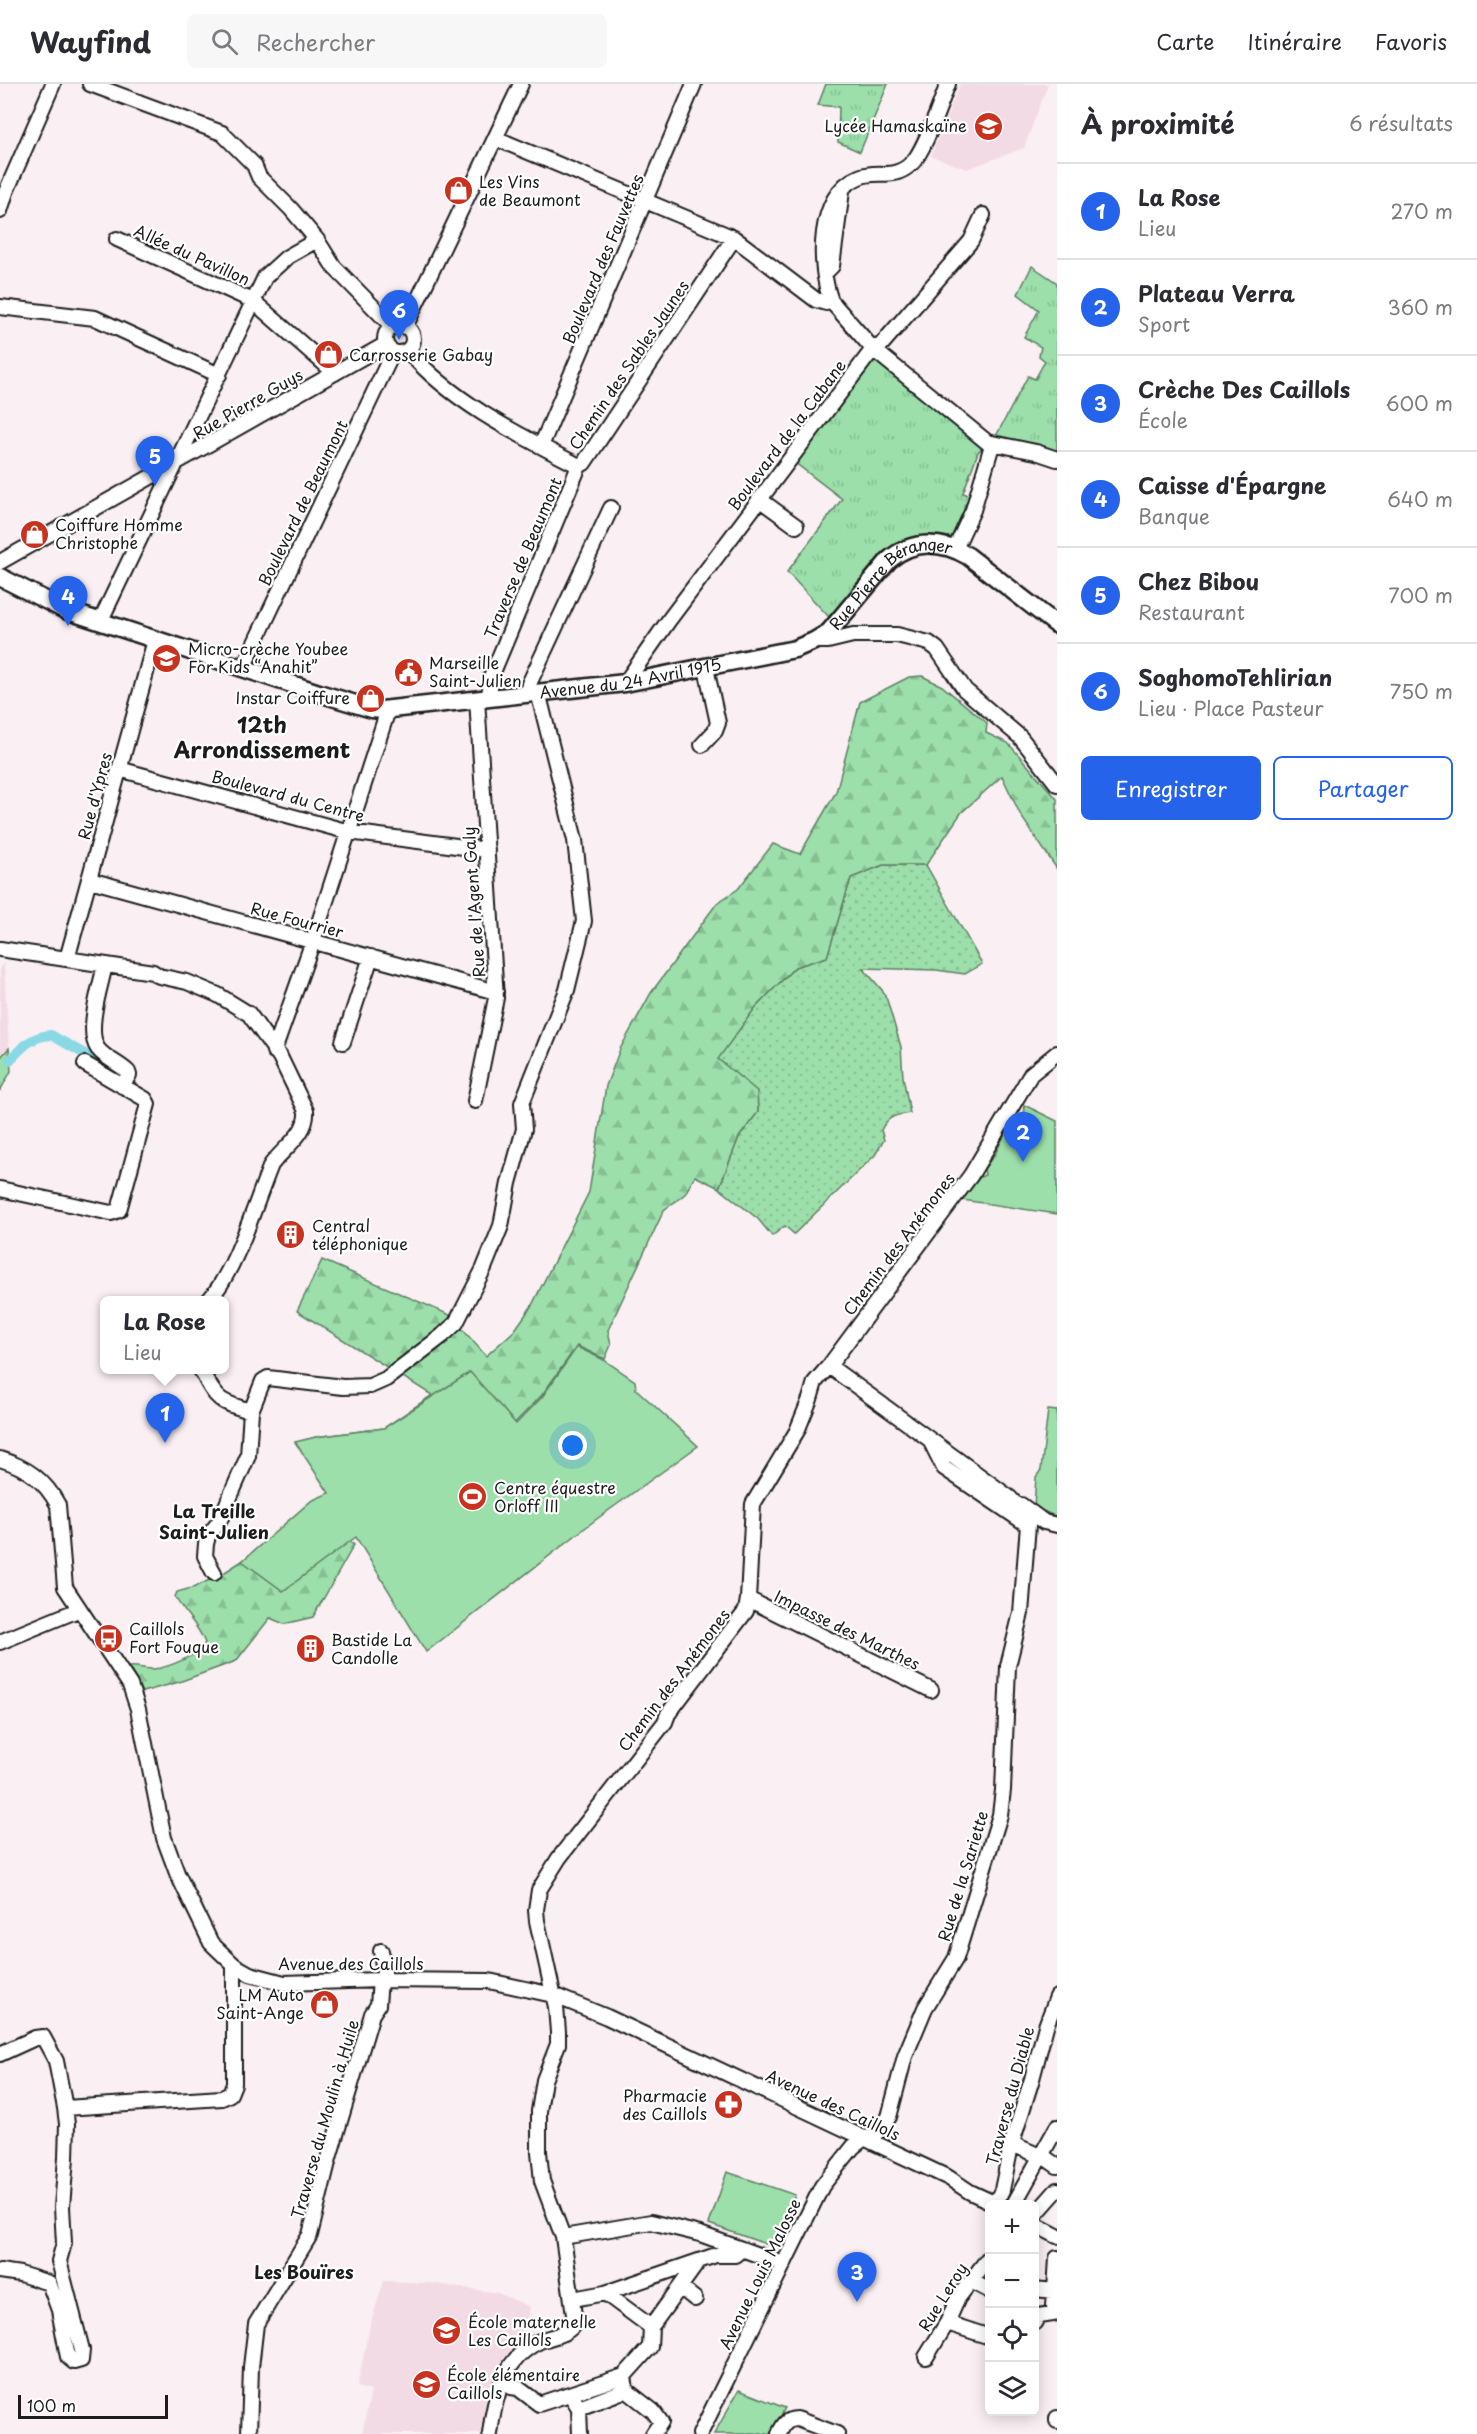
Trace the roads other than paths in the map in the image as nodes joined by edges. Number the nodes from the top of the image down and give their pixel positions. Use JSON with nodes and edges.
{"nodes":[{"id":1,"x":53,"y":84,"type":"edge"},
{"id":2,"x":90,"y":84,"type":"edge"},
{"id":3,"x":521,"y":84,"type":"edge"},
{"id":4,"x":694,"y":84,"type":"edge"},
{"id":5,"x":948,"y":84,"type":"edge"},
{"id":6,"x":495,"y":138,"type":"junction"},
{"id":7,"x":645,"y":201,"type":"junction"},
{"id":8,"x":0,"y":211,"type":"edge"},
{"id":9,"x":983,"y":215,"type":"dead end"},
{"id":10,"x":734,"y":238,"type":"junction"},
{"id":11,"x":117,"y":239,"type":"dead end"},
{"id":12,"x":317,"y":240,"type":"junction"},
{"id":13,"x":253,"y":301,"type":"junction"},
{"id":14,"x":831,"y":302,"type":"junction"},
{"id":15,"x":0,"y":308,"type":"edge"},
{"id":16,"x":399,"y":327,"type":"junction"},
{"id":17,"x":396,"y":349,"type":"junction"},
{"id":18,"x":873,"y":349,"type":"junction"},
{"id":19,"x":335,"y":373,"type":"junction"},
{"id":20,"x":219,"y":375,"type":"junction"},
{"id":21,"x":992,"y":445,"type":"junction"},
{"id":22,"x":541,"y":446,"type":"junction"},
{"id":23,"x":1057,"y":459,"type":"edge"},
{"id":24,"x":175,"y":465,"type":"junction"},
{"id":25,"x":579,"y":466,"type":"junction"},
{"id":26,"x":759,"y":500,"type":"junction"},
{"id":27,"x":611,"y":508,"type":"dead end"},
{"id":28,"x":796,"y":526,"type":"dead end"},
{"id":29,"x":955,"y":549,"type":"junction"},
{"id":30,"x":0,"y":562,"type":"edge"},
{"id":31,"x":0,"y":577,"type":"edge"},
{"id":32,"x":99,"y":622,"type":"junction"},
{"id":33,"x":1057,"y":625,"type":"edge"},
{"id":34,"x":155,"y":640,"type":"junction"},
{"id":35,"x":814,"y":641,"type":"junction"},
{"id":36,"x":243,"y":668,"type":"junction"},
{"id":37,"x":706,"y":668,"type":"junction"},
{"id":38,"x":625,"y":683,"type":"junction"},
{"id":39,"x":533,"y":693,"type":"junction"},
{"id":40,"x":483,"y":699,"type":"junction"},
{"id":41,"x":388,"y":710,"type":"junction"},
{"id":42,"x":702,"y":745,"type":"dead end"},
{"id":43,"x":119,"y":769,"type":"junction"},
{"id":44,"x":1057,"y":784,"type":"edge"},
{"id":45,"x":349,"y":832,"type":"junction"},
{"id":46,"x":488,"y":850,"type":"junction"},
{"id":47,"x":90,"y":880,"type":"junction"},
{"id":48,"x":313,"y":941,"type":"junction"},
{"id":49,"x":0,"y":949,"type":"edge"},
{"id":50,"x":371,"y":957,"type":"junction"},
{"id":51,"x":67,"y":959,"type":"junction"},
{"id":52,"x":105,"y":965,"type":"junction"},
{"id":53,"x":496,"y":992,"type":"junction"},
{"id":54,"x":343,"y":1042,"type":"dead end"},
{"id":55,"x":274,"y":1051,"type":"junction"},
{"id":56,"x":1057,"y":1053,"type":"edge"},
{"id":57,"x":86,"y":1064,"type":"dead end"},
{"id":58,"x":125,"y":1081,"type":"junction"},
{"id":59,"x":475,"y":1101,"type":"dead end"},
{"id":60,"x":0,"y":1189,"type":"edge"},
{"id":61,"x":213,"y":1296,"type":"edge"},
{"id":62,"x":829,"y":1366,"type":"junction"},
{"id":63,"x":203,"y":1374,"type":"edge"},
{"id":64,"x":251,"y":1411,"type":"junction"},
{"id":65,"x":930,"y":1440,"type":"junction"},
{"id":66,"x":0,"y":1459,"type":"edge"},
{"id":67,"x":1016,"y":1503,"type":"junction"},
{"id":68,"x":1051,"y":1523,"type":"edge"},
{"id":69,"x":1028,"y":1525,"type":"junction"},
{"id":70,"x":214,"y":1572,"type":"dead end"},
{"id":71,"x":748,"y":1599,"type":"junction"},
{"id":72,"x":78,"y":1610,"type":"junction"},
{"id":73,"x":0,"y":1642,"type":"edge"},
{"id":74,"x":931,"y":1690,"type":"dead end"},
{"id":75,"x":381,"y":1951,"type":"dead end"},
{"id":76,"x":234,"y":1965,"type":"junction"},
{"id":77,"x":383,"y":1980,"type":"junction"},
{"id":78,"x":553,"y":1995,"type":"junction"},
{"id":79,"x":1057,"y":1997,"type":"edge"},
{"id":80,"x":0,"y":2054,"type":"edge"},
{"id":81,"x":65,"y":2108,"type":"junction"},
{"id":82,"x":1057,"y":2127,"type":"edge"},
{"id":83,"x":864,"y":2138,"type":"junction"},
{"id":84,"x":1012,"y":2144,"type":"junction"},
{"id":85,"x":1040,"y":2156,"type":"junction"},
{"id":86,"x":1057,"y":2166,"type":"edge"},
{"id":87,"x":1057,"y":2190,"type":"edge"},
{"id":88,"x":987,"y":2200,"type":"edge"},
{"id":89,"x":997,"y":2200,"type":"edge"},
{"id":90,"x":1017,"y":2200,"type":"edge"},
{"id":91,"x":1039,"y":2211,"type":"edge"},
{"id":92,"x":1039,"y":2226,"type":"edge"},
{"id":93,"x":1057,"y":2236,"type":"edge"},
{"id":94,"x":563,"y":2237,"type":"junction"},
{"id":95,"x":742,"y":2249,"type":"junction"},
{"id":96,"x":1057,"y":2258,"type":"edge"},
{"id":97,"x":698,"y":2262,"type":"junction"},
{"id":98,"x":985,"y":2263,"type":"edge"},
{"id":99,"x":783,"y":2264,"type":"junction"},
{"id":100,"x":0,"y":2271,"type":"edge"},
{"id":101,"x":971,"y":2281,"type":"junction"},
{"id":102,"x":680,"y":2287,"type":"junction"},
{"id":103,"x":985,"y":2288,"type":"edge"},
{"id":104,"x":1039,"y":2289,"type":"edge"},
{"id":105,"x":1055,"y":2291,"type":"junction"},
{"id":106,"x":605,"y":2293,"type":"junction"},
{"id":107,"x":695,"y":2298,"type":"dead end"},
{"id":108,"x":573,"y":2300,"type":"junction"},
{"id":109,"x":1057,"y":2310,"type":"edge"},
{"id":110,"x":1039,"y":2317,"type":"edge"},
{"id":111,"x":947,"y":2324,"type":"junction"},
{"id":112,"x":651,"y":2327,"type":"junction"},
{"id":113,"x":985,"y":2335,"type":"edge"},
{"id":114,"x":926,"y":2357,"type":"dead end"},
{"id":115,"x":625,"y":2383,"type":"junction"},
{"id":116,"x":511,"y":2387,"type":"dead end"},
{"id":117,"x":570,"y":2394,"type":"junction"},
{"id":118,"x":579,"y":2408,"type":"junction"},
{"id":119,"x":249,"y":2434,"type":"edge"},
{"id":120,"x":490,"y":2434,"type":"edge"},
{"id":121,"x":579,"y":2434,"type":"edge"},
{"id":122,"x":653,"y":2434,"type":"edge"},
{"id":123,"x":700,"y":2434,"type":"edge"},
{"id":124,"x":779,"y":2434,"type":"edge"},
{"id":125,"x":837,"y":2434,"type":"edge"}],
"edges":[{"from":1,"to":8,"type":"street"},
{"from":2,"to":12,"type":"street"},
{"from":3,"to":6,"type":"street"},
{"from":4,"to":7,"type":"street","name":"Boulevard des Fauvettes"},
{"from":5,"to":14,"type":"street"},
{"from":6,"to":7,"type":"street"},
{"from":6,"to":16,"type":"street"},
{"from":7,"to":10,"type":"street"},
{"from":7,"to":22,"type":"street","name":"Boulevard des Fauvettes"},
{"from":9,"to":18,"type":"street","name":"Boulevard de la Cabane"},
{"from":10,"to":14,"type":"street"},
{"from":10,"to":25,"type":"street","name":"Chemin des Sables Jaunes"},
{"from":11,"to":13,"type":"street","name":"Allée du Pavillon"},
{"from":12,"to":13,"type":"street"},
{"from":12,"to":16,"type":"street"},
{"from":13,"to":19,"type":"street","name":"Allée du Pavillon"},
{"from":13,"to":20,"type":"street"},
{"from":14,"to":18,"type":"street"},
{"from":15,"to":20,"type":"street"},
{"from":16,"to":17,"type":"street"},
{"from":16,"to":17,"type":"street"},
{"from":17,"to":19,"type":"street","name":"Rue Pierre Guys"},
{"from":17,"to":22,"type":"street","name":"Chemin des Sables Jaunes"},
{"from":17,"to":36,"type":"street","name":"Boulevard de Beaumont"},
{"from":18,"to":21,"type":"street"},
{"from":18,"to":26,"type":"street","name":"Boulevard de la Cabane"},
{"from":19,"to":24,"type":"street","name":"Rue Pierre Guys"},
{"from":20,"to":24,"type":"street"},
{"from":21,"to":23,"type":"street"},
{"from":21,"to":29,"type":"street"},
{"from":22,"to":25,"type":"street","name":"Chemin des Sables Jaunes"},
{"from":24,"to":30,"type":"street","name":"Rue Pierre Guys"},
{"from":24,"to":32,"type":"street"},
{"from":25,"to":40,"type":"street","name":"Traverse de Beaumont"},
{"from":26,"to":28,"type":"street"},
{"from":26,"to":38,"type":"street","name":"Boulevard de la Cabane"},
{"from":27,"to":39,"type":"street"},
{"from":29,"to":33,"type":"main road","name":"Rue Pierre Béranger"},
{"from":29,"to":35,"type":"main road","name":"Rue Pierre Béranger"},
{"from":31,"to":32,"type":"main road","name":"Avenue du 24 Avril 1915"},
{"from":32,"to":34,"type":"main road","name":"Avenue du 24 Avril 1915"},
{"from":34,"to":36,"type":"main road","name":"Avenue du 24 Avril 1915"},
{"from":34,"to":43,"type":"street","name":"Rue d'Ypres"},
{"from":35,"to":37,"type":"main road","name":"Avenue du 24 Avril 1915"},
{"from":35,"to":44,"type":"street"},
{"from":36,"to":41,"type":"main road","name":"Avenue du 24 Avril 1915"},
{"from":37,"to":38,"type":"main road","name":"Avenue du 24 Avril 1915"},
{"from":37,"to":42,"type":"street"},
{"from":38,"to":39,"type":"main road","name":"Avenue du 24 Avril 1915"},
{"from":39,"to":40,"type":"main road","name":"Avenue du 24 Avril 1915"},
{"from":39,"to":64,"type":"street"},
{"from":40,"to":41,"type":"main road","name":"Avenue du 24 Avril 1915"},
{"from":40,"to":46,"type":"street","name":"Rue de l'Agent Galy"},
{"from":41,"to":45,"type":"street"},
{"from":43,"to":45,"type":"street","name":"Boulevard du Centre"},
{"from":43,"to":47,"type":"street","name":"Rue d'Ypres"},
{"from":45,"to":46,"type":"street","name":"Boulevard du Centre"},
{"from":45,"to":48,"type":"street"},
{"from":46,"to":53,"type":"street","name":"Rue de l'Agent Galy"},
{"from":47,"to":48,"type":"street","name":"Rue Fourrier"},
{"from":47,"to":51,"type":"street","name":"Rue d'Ypres"},
{"from":48,"to":50,"type":"street","name":"Rue Fourrier"},
{"from":48,"to":55,"type":"street"},
{"from":49,"to":51,"type":"street"},
{"from":50,"to":53,"type":"street","name":"Rue Fourrier"},
{"from":50,"to":54,"type":"street"},
{"from":51,"to":52,"type":"street"},
{"from":52,"to":55,"type":"street"},
{"from":52,"to":58,"type":"street"},
{"from":53,"to":59,"type":"street","name":"Rue de l'Agent Galy"},
{"from":55,"to":61,"type":"street"},
{"from":56,"to":62,"type":"street","name":"Chemin des Anémones"},
{"from":57,"to":58,"type":"street"},
{"from":58,"to":60,"type":"street"},
{"from":62,"to":65,"type":"street"},
{"from":62,"to":71,"type":"street","name":"Chemin des Anémones"},
{"from":63,"to":64,"type":"street"},
{"from":64,"to":70,"type":"street"},
{"from":65,"to":67,"type":"street"},
{"from":65,"to":69,"type":"street"},
{"from":66,"to":72,"type":"street","name":"Avenue des Caillols"},
{"from":67,"to":68,"type":"street"},
{"from":67,"to":69,"type":"street"},
{"from":68,"to":69,"type":"street"},
{"from":69,"to":83,"type":"street","name":"Rue de la Sariette"},
{"from":71,"to":74,"type":"street","name":"Impasse des Marthes"},
{"from":71,"to":78,"type":"street","name":"Chemin des Anémones"},
{"from":72,"to":73,"type":"street"},
{"from":72,"to":76,"type":"street","name":"Avenue des Caillols"},
{"from":75,"to":77,"type":"street","name":"Traverse du Moulin à Huile"},
{"from":76,"to":77,"type":"street","name":"Avenue des Caillols"},
{"from":76,"to":81,"type":"street"},
{"from":77,"to":78,"type":"street","name":"Avenue des Caillols"},
{"from":77,"to":119,"type":"street","name":"Traverse du Moulin à Huile"},
{"from":78,"to":83,"type":"street","name":"Avenue des Caillols"},
{"from":78,"to":94,"type":"street","name":"Chemin des Anémones"},
{"from":79,"to":84,"type":"street","name":"Traverse du Diable"},
{"from":80,"to":81,"type":"street"},
{"from":81,"to":100,"type":"street"},
{"from":82,"to":85,"type":"street"},
{"from":83,"to":88,"type":"street","name":"Avenue des Caillols"},
{"from":83,"to":99,"type":"street","name":"Avenue Louis Malosse"},
{"from":84,"to":85,"type":"street"},
{"from":84,"to":89,"type":"street","name":"Traverse du Diable"},
{"from":85,"to":86,"type":"street"},
{"from":85,"to":90,"type":"street"},
{"from":87,"to":91,"type":"street"},
{"from":92,"to":93,"type":"street"},
{"from":94,"to":95,"type":"street"},
{"from":94,"to":108,"type":"street","name":"Chemin des Anémones"},
{"from":95,"to":97,"type":"street"},
{"from":95,"to":99,"type":"street"},
{"from":96,"to":105,"type":"street"},
{"from":97,"to":102,"type":"street"},
{"from":97,"to":106,"type":"street"},
{"from":98,"to":101,"type":"street","name":"Rue Leroy"},
{"from":99,"to":123,"type":"street","name":"Avenue Louis Malosse"},
{"from":101,"to":103,"type":"street"},
{"from":101,"to":111,"type":"street","name":"Rue Leroy"},
{"from":102,"to":107,"type":"street"},
{"from":102,"to":112,"type":"street"},
{"from":104,"to":105,"type":"street"},
{"from":105,"to":109,"type":"street"},
{"from":106,"to":108,"type":"street"},
{"from":106,"to":112,"type":"street"},
{"from":108,"to":120,"type":"street","name":"Chemin des Anémones"},
{"from":109,"to":110,"type":"street"},
{"from":111,"to":113,"type":"street"},
{"from":111,"to":114,"type":"street","name":"Rue Leroy"},
{"from":112,"to":115,"type":"street"},
{"from":115,"to":117,"type":"street"},
{"from":115,"to":118,"type":"street"},
{"from":115,"to":122,"type":"street"},
{"from":116,"to":117,"type":"street"},
{"from":117,"to":118,"type":"street"},
{"from":118,"to":121,"type":"street"},
{"from":124,"to":125,"type":"street"}]}
